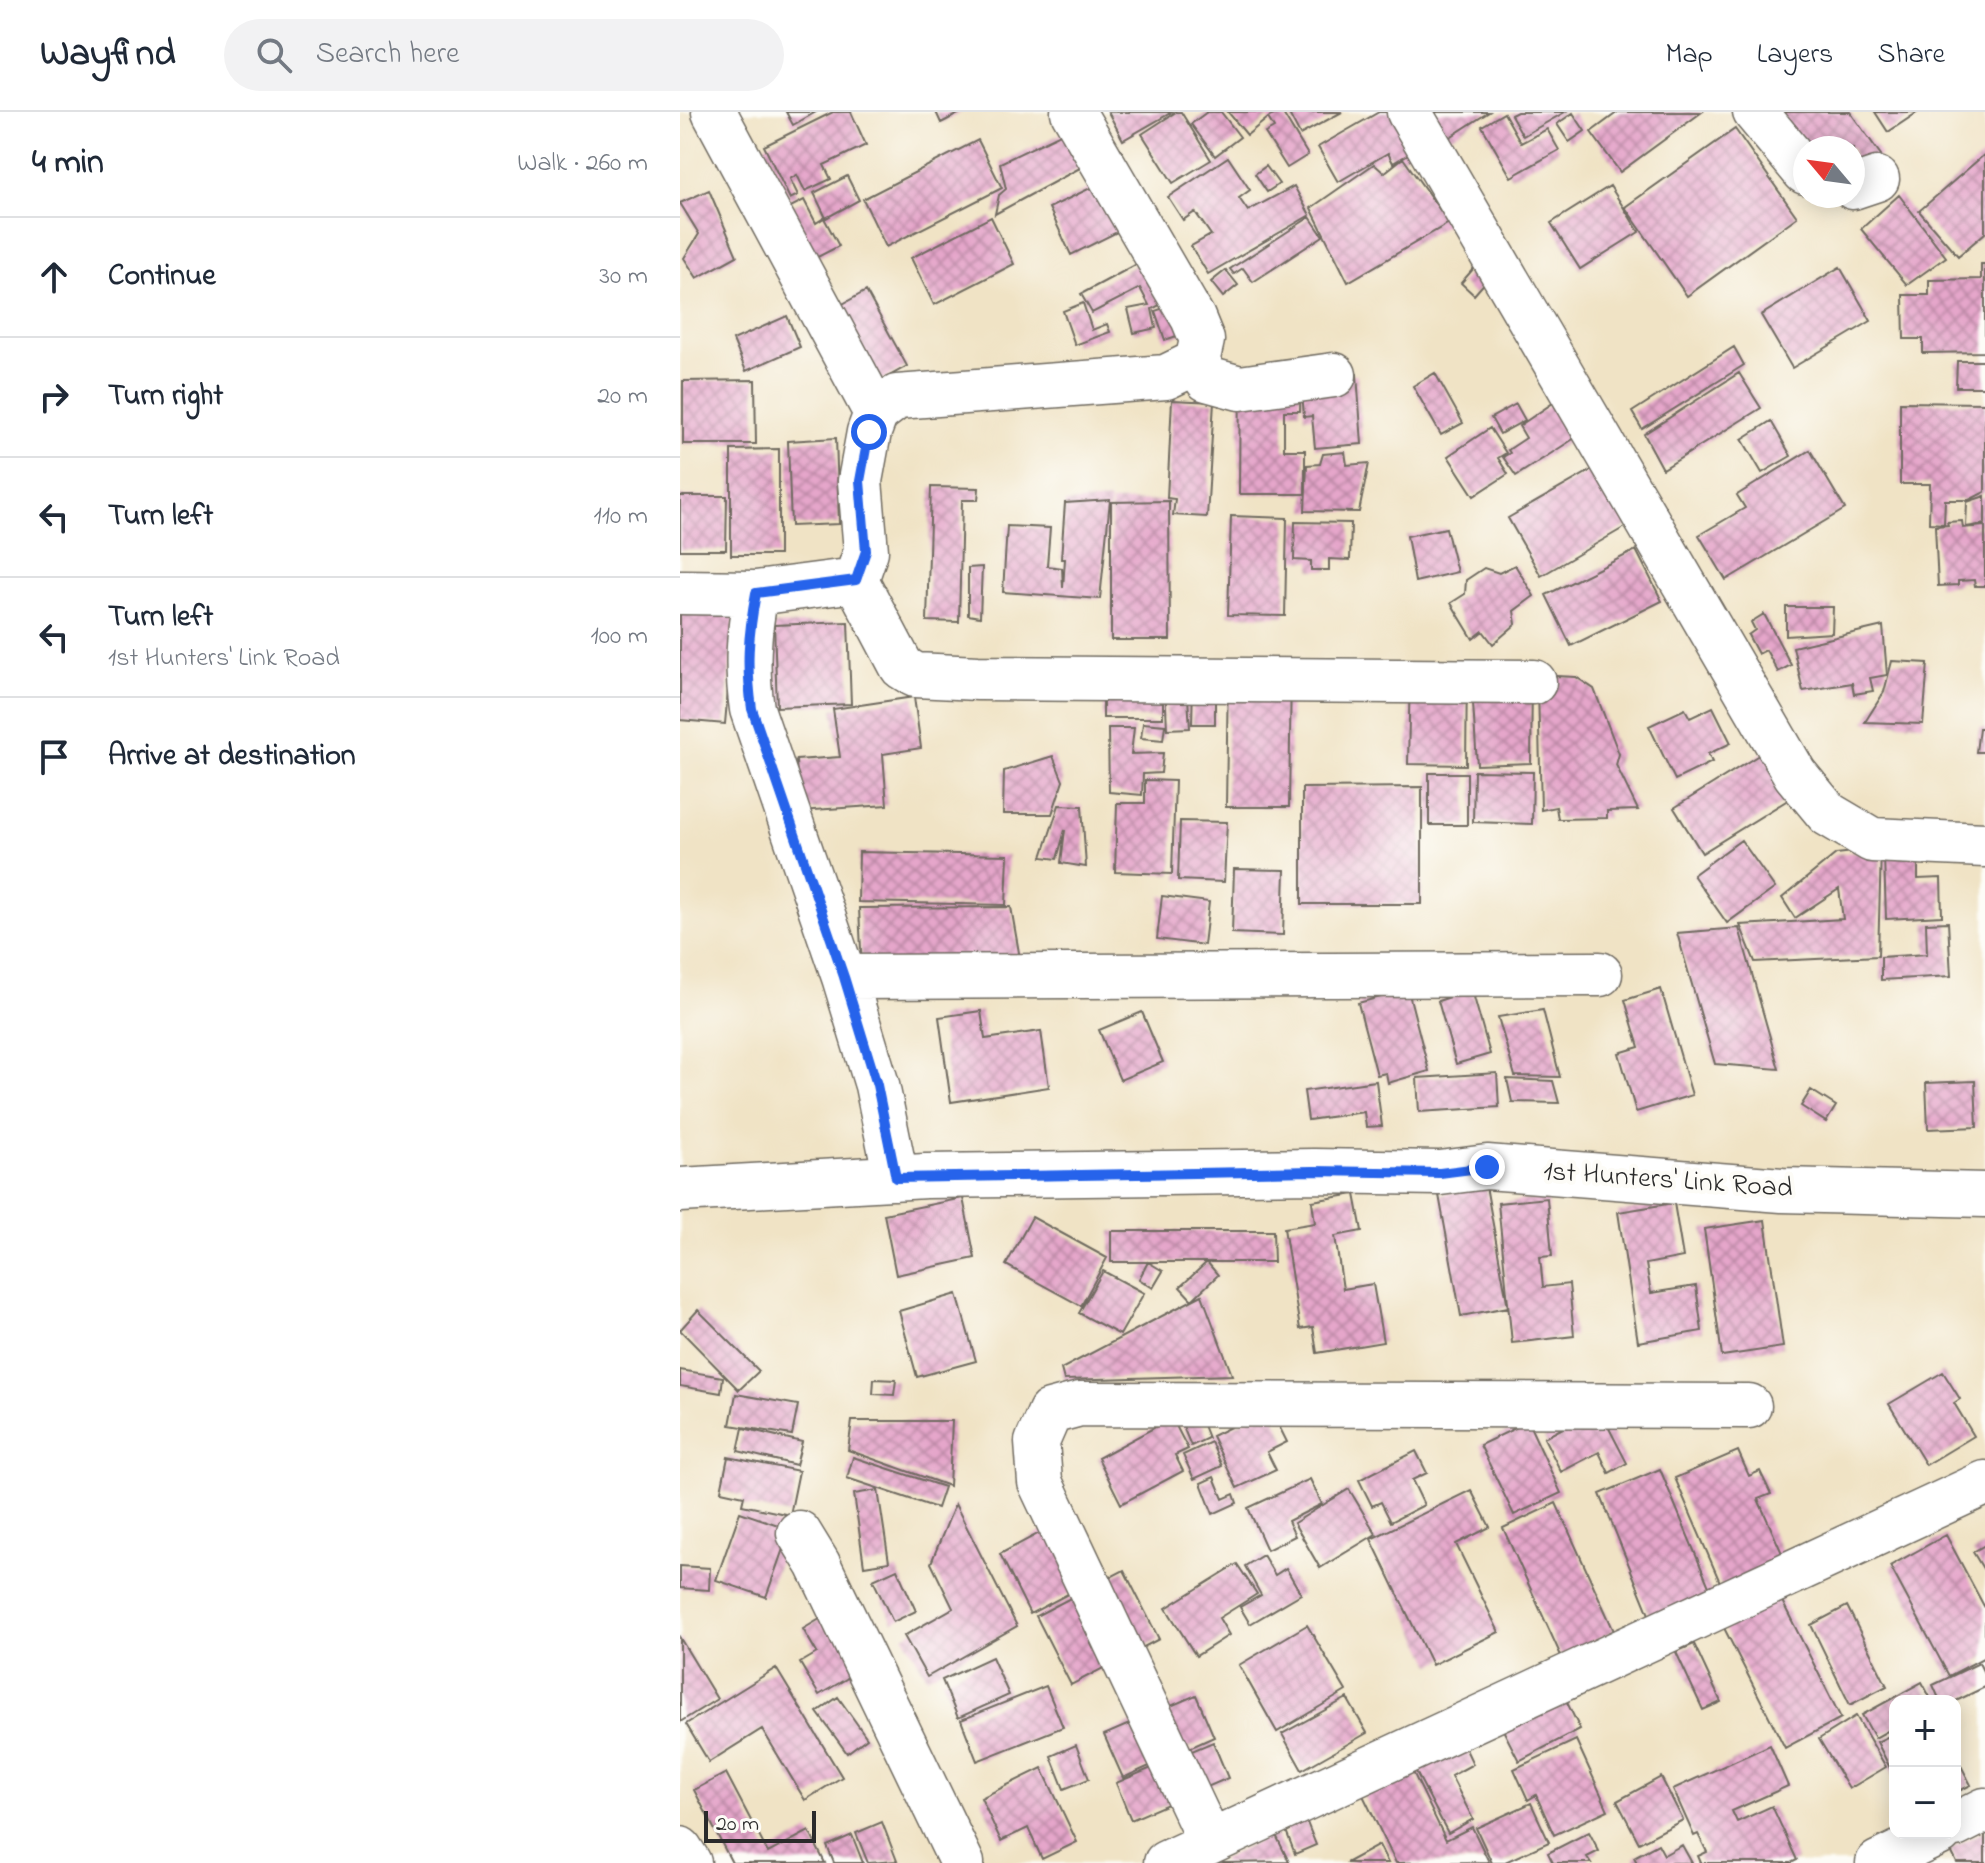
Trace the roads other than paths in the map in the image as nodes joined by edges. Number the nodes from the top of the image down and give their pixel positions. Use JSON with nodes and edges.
{"nodes":[{"id":1,"x":714,"y":112,"type":"edge"},
{"id":2,"x":1073,"y":112,"type":"edge"},
{"id":3,"x":1409,"y":112,"type":"edge"},
{"id":4,"x":1755,"y":112,"type":"edge"},
{"id":5,"x":1793,"y":158,"type":"edge"},
{"id":6,"x":1197,"y":362,"type":"junction"},
{"id":7,"x":1334,"y":375,"type":"dead end"},
{"id":8,"x":876,"y":413,"type":"junction"},
{"id":9,"x":856,"y":580,"type":"junction"},
{"id":10,"x":680,"y":592,"type":"edge"},
{"id":11,"x":756,"y":593,"type":"junction"},
{"id":12,"x":1534,"y":682,"type":"dead end"},
{"id":13,"x":1985,"y":845,"type":"edge"},
{"id":14,"x":1600,"y":974,"type":"dead end"},
{"id":15,"x":844,"y":977,"type":"junction"},
{"id":16,"x":896,"y":1178,"type":"junction"},
{"id":17,"x":680,"y":1190,"type":"edge"},
{"id":18,"x":1985,"y":1195,"type":"edge"},
{"id":19,"x":1749,"y":1406,"type":"dead end"},
{"id":20,"x":1985,"y":1483,"type":"edge"},
{"id":21,"x":799,"y":1533,"type":"dead end"},
{"id":22,"x":1985,"y":1810,"type":"edge"},
{"id":23,"x":1961,"y":1822,"type":"edge"},
{"id":24,"x":1928,"y":1839,"type":"edge"},
{"id":25,"x":1210,"y":1842,"type":"junction"},
{"id":26,"x":680,"y":1849,"type":"edge"},
{"id":27,"x":689,"y":1863,"type":"edge"},
{"id":28,"x":962,"y":1863,"type":"edge"},
{"id":29,"x":1166,"y":1863,"type":"edge"},
{"id":30,"x":1878,"y":1863,"type":"edge"}],
"edges":[{"from":1,"to":8,"type":"street"},
{"from":2,"to":6,"type":"street"},
{"from":3,"to":13,"type":"street"},
{"from":4,"to":5,"type":"street"},
{"from":6,"to":7,"type":"street"},
{"from":6,"to":8,"type":"street"},
{"from":8,"to":9,"type":"street"},
{"from":9,"to":11,"type":"street"},
{"from":9,"to":12,"type":"street"},
{"from":10,"to":11,"type":"street"},
{"from":11,"to":15,"type":"street"},
{"from":14,"to":15,"type":"street"},
{"from":15,"to":16,"type":"street"},
{"from":16,"to":17,"type":"street","name":"1st Hunters' Link Road"},
{"from":16,"to":18,"type":"street","name":"1st Hunters' Link Road"},
{"from":19,"to":25,"type":"street"},
{"from":20,"to":25,"type":"street"},
{"from":21,"to":28,"type":"street"},
{"from":22,"to":23,"type":"street"},
{"from":24,"to":30,"type":"street"},
{"from":25,"to":29,"type":"street"},
{"from":26,"to":27,"type":"street"}]}
